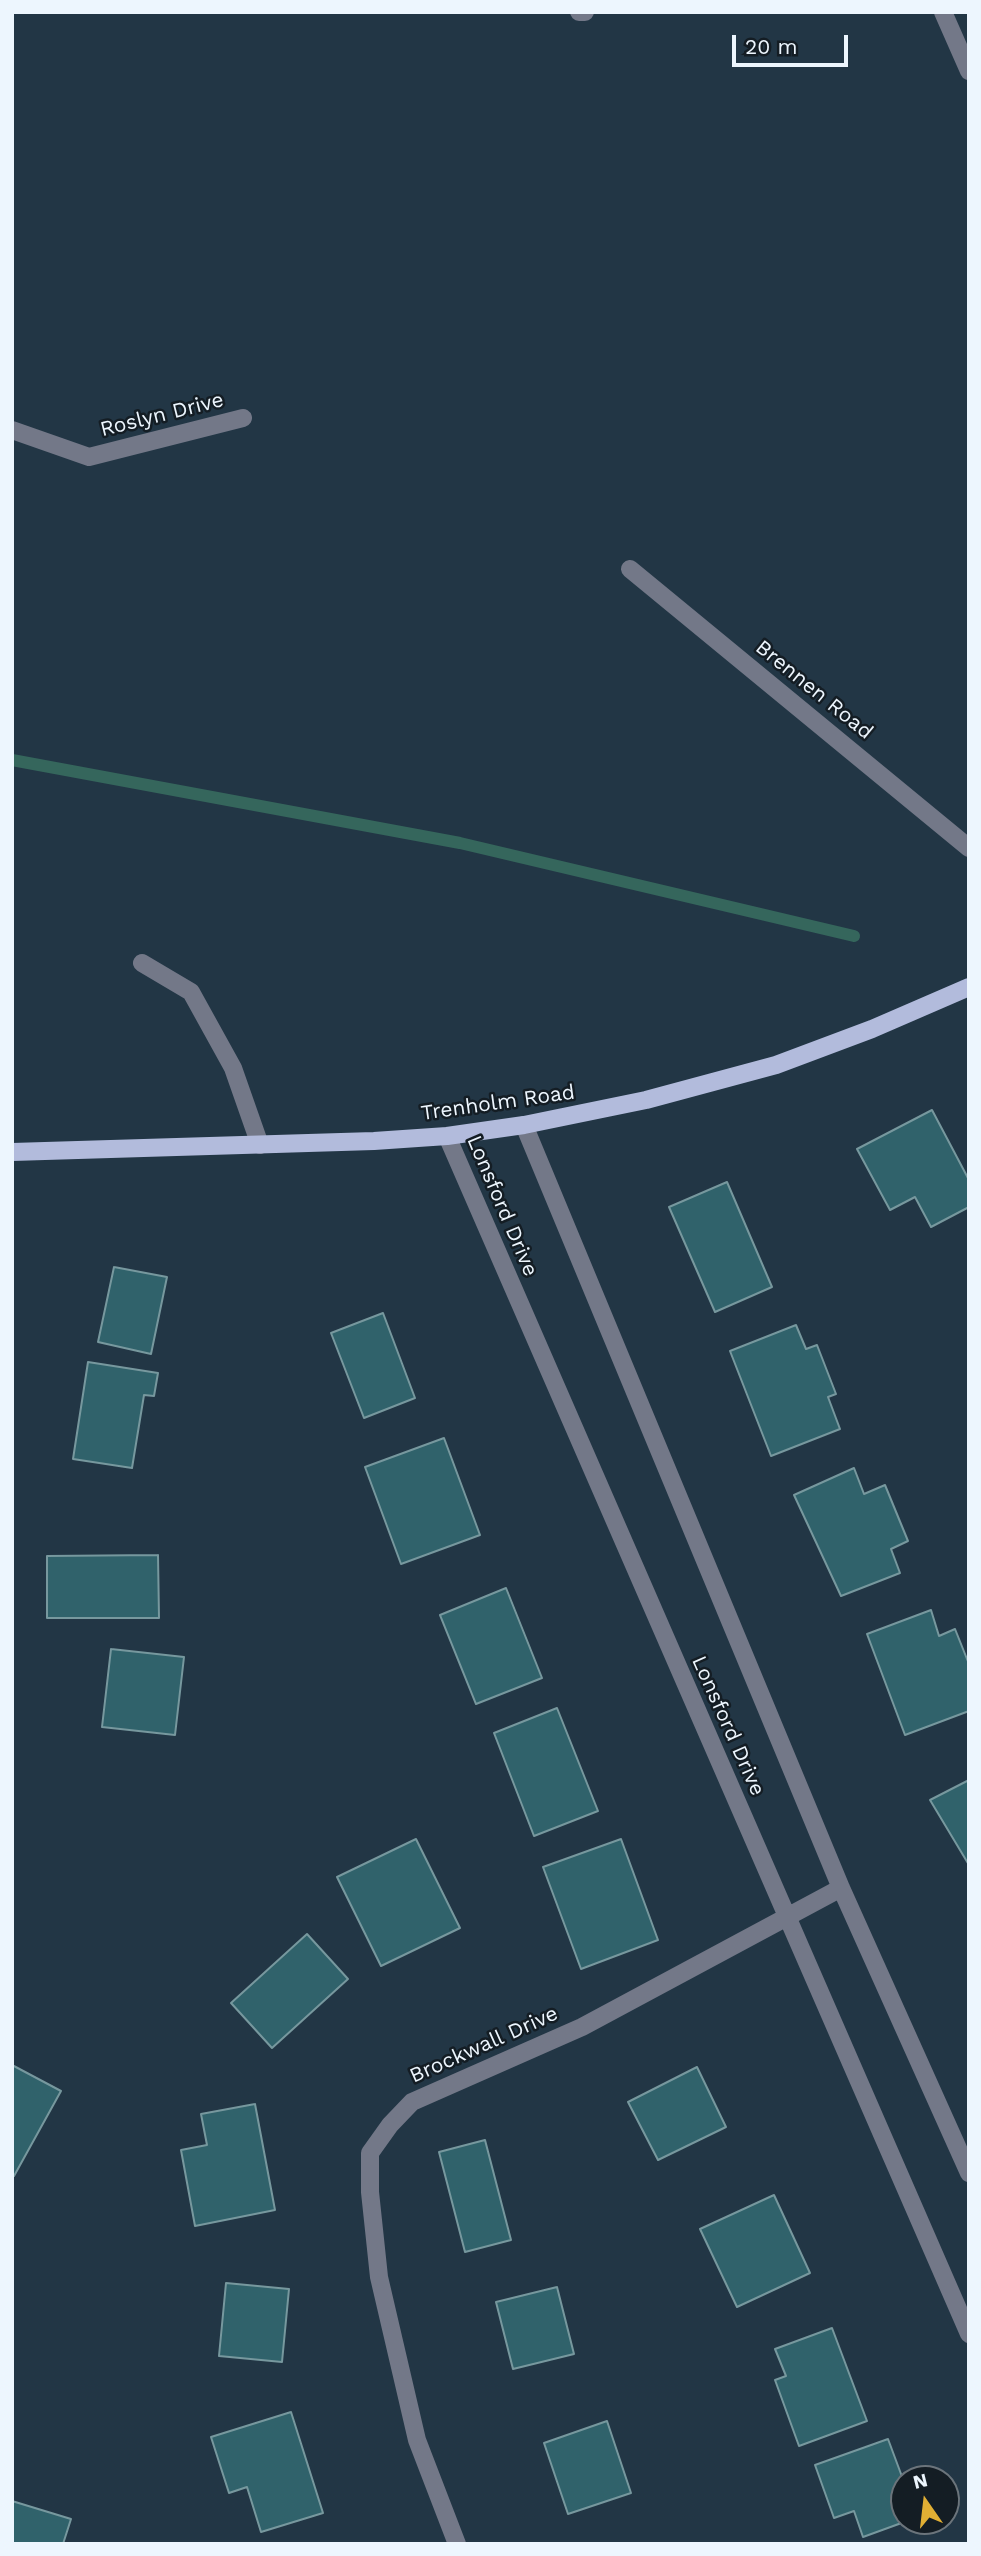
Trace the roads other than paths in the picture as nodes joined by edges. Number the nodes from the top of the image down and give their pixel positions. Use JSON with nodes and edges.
{"nodes":[{"id":1,"x":579,"y":12,"type":"edge"},
{"id":2,"x":585,"y":12,"type":"edge"},
{"id":3,"x":943,"y":12,"type":"edge"},
{"id":4,"x":969,"y":72,"type":"edge"},
{"id":5,"x":243,"y":418,"type":"dead end"},
{"id":6,"x":12,"y":430,"type":"edge"},
{"id":7,"x":630,"y":569,"type":"dead end"},
{"id":8,"x":969,"y":848,"type":"edge"},
{"id":9,"x":142,"y":963,"type":"dead end"},
{"id":10,"x":969,"y":987,"type":"edge"},
{"id":11,"x":524,"y":1125,"type":"junction"},
{"id":12,"x":447,"y":1136,"type":"junction"},
{"id":13,"x":260,"y":1146,"type":"junction"},
{"id":14,"x":12,"y":1152,"type":"edge"},
{"id":15,"x":841,"y":1888,"type":"junction"},
{"id":16,"x":787,"y":1917,"type":"junction"},
{"id":17,"x":969,"y":2173,"type":"edge"},
{"id":18,"x":969,"y":2334,"type":"edge"},
{"id":19,"x":457,"y":2544,"type":"edge"}],
"edges":[{"from":1,"to":2,"type":"street"},
{"from":3,"to":4,"type":"street"},
{"from":5,"to":6,"type":"street","name":"Roslyn Drive"},
{"from":7,"to":8,"type":"street","name":"Brennen Road"},
{"from":9,"to":13,"type":"street"},
{"from":10,"to":11,"type":"main road","name":"Trenholm Road"},
{"from":11,"to":12,"type":"main road","name":"Trenholm Road"},
{"from":11,"to":15,"type":"street","name":"Lonsford Drive"},
{"from":12,"to":13,"type":"main road","name":"Trenholm Road"},
{"from":12,"to":16,"type":"street","name":"Lonsford Drive"},
{"from":13,"to":14,"type":"main road","name":"Trenholm Road"},
{"from":15,"to":16,"type":"street","name":"Brockwall Drive"},
{"from":15,"to":17,"type":"street","name":"Lonsford Drive"},
{"from":16,"to":18,"type":"street","name":"Lonsford Drive"},
{"from":16,"to":19,"type":"street","name":"Brockwall Drive"}]}
